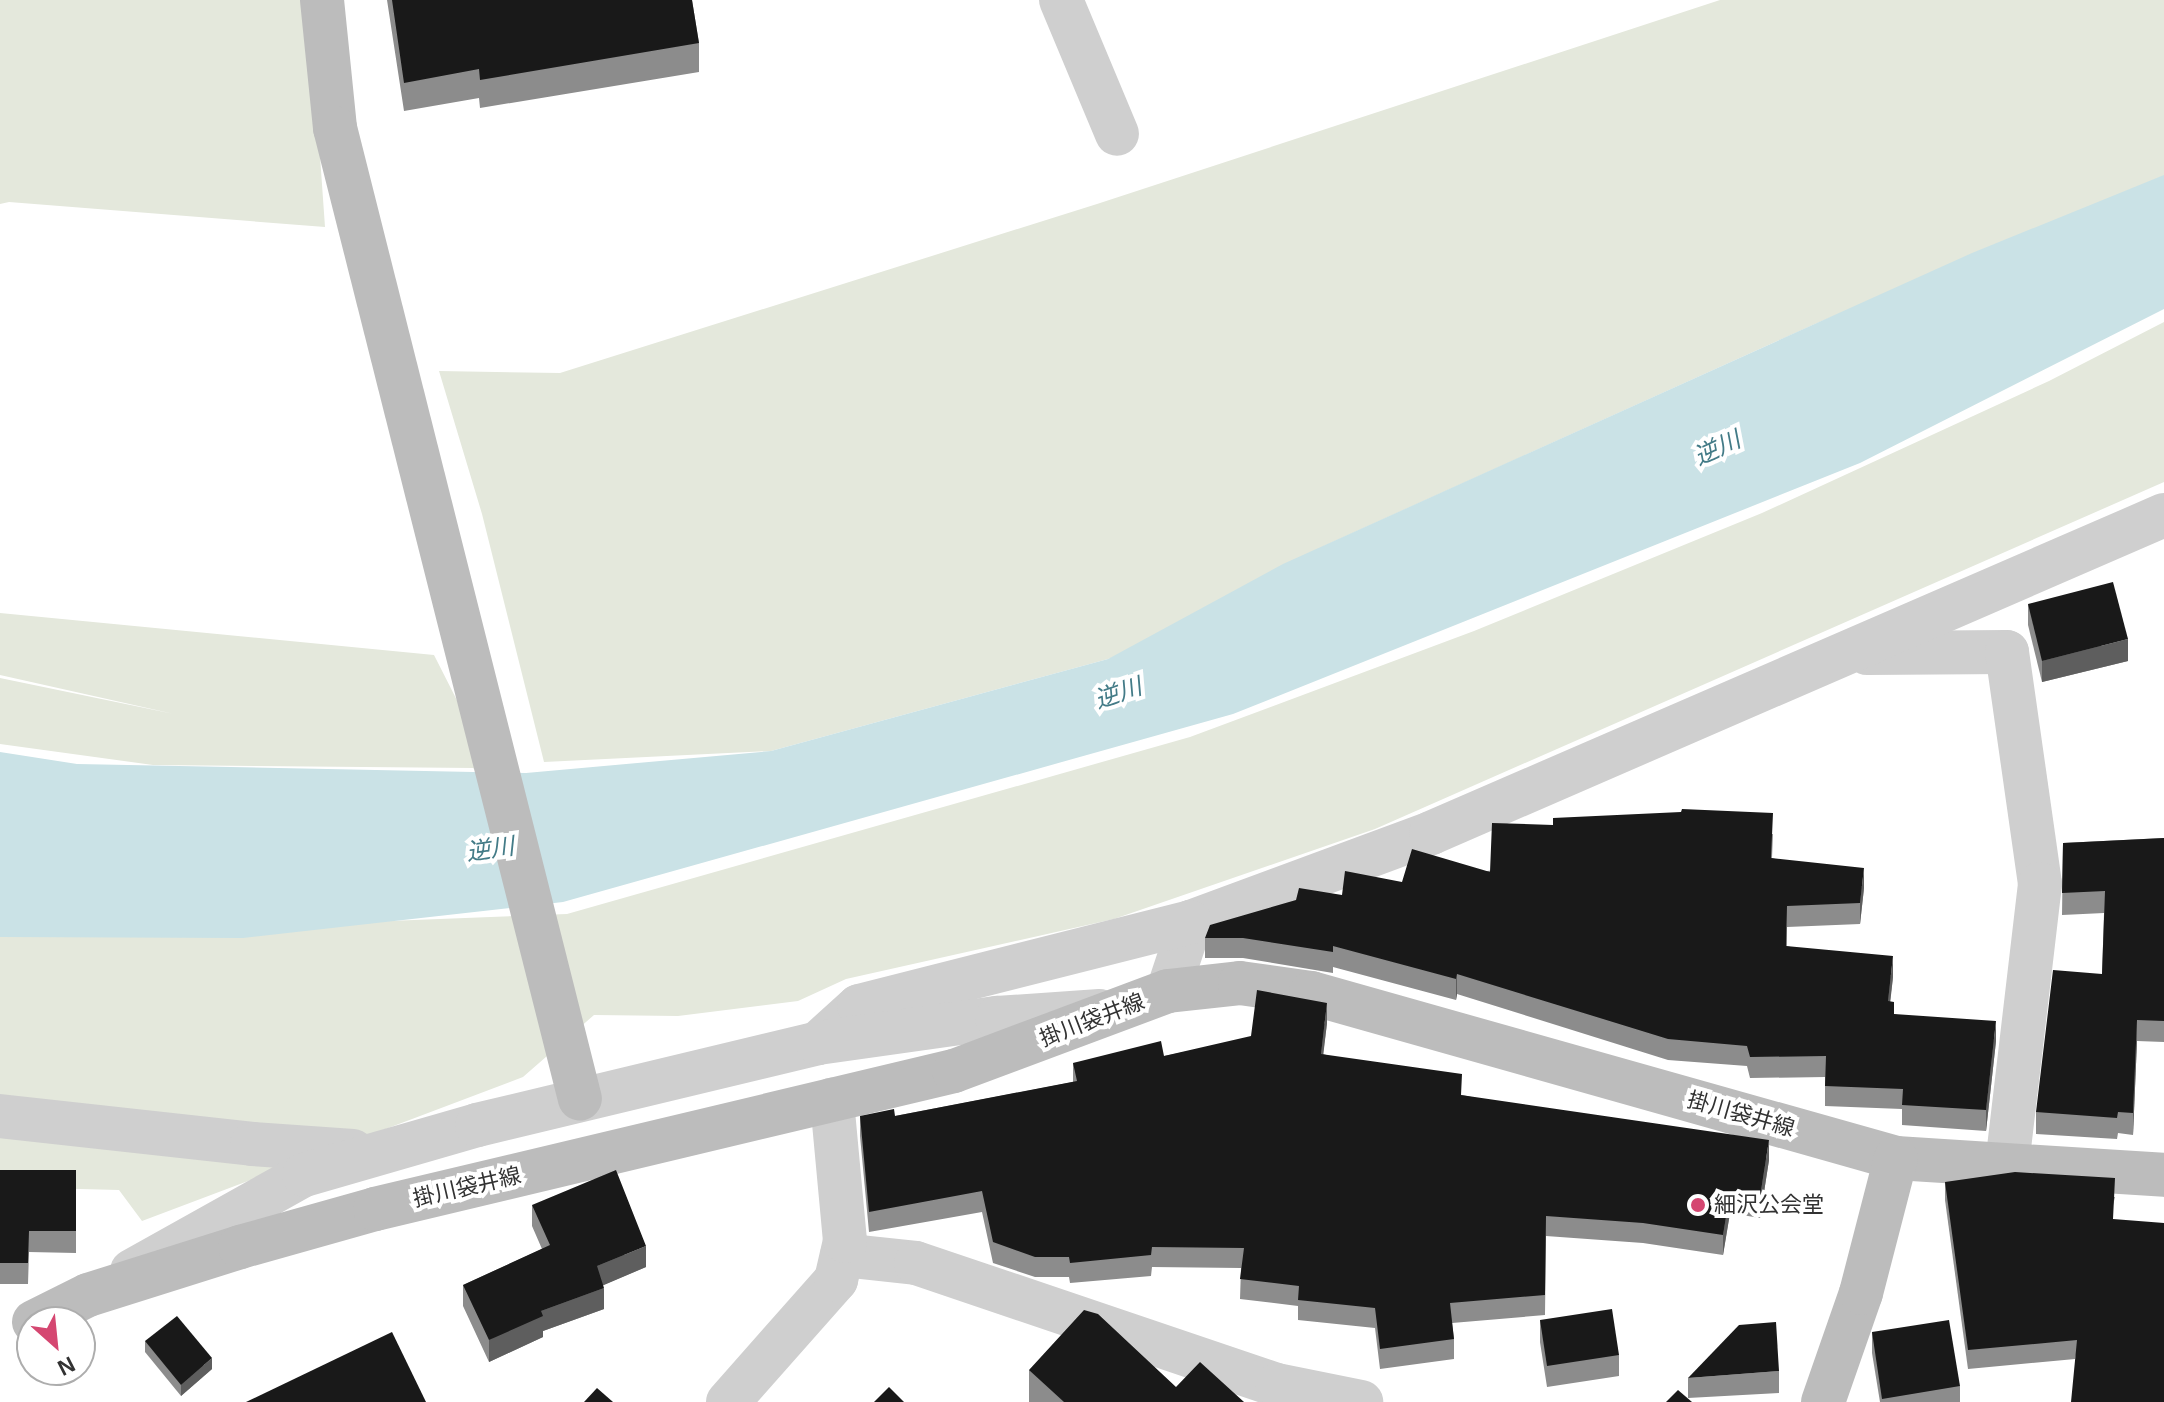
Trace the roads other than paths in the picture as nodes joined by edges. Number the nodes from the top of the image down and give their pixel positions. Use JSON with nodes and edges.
{"nodes":[{"id":1,"x":322,"y":0,"type":"edge"},
{"id":2,"x":1061,"y":0,"type":"edge"},
{"id":3,"x":1117,"y":134,"type":"dead end"},
{"id":4,"x":2164,"y":515,"type":"edge"},
{"id":5,"x":1847,"y":653,"type":"junction"},
{"id":6,"x":1191,"y":922,"type":"junction"},
{"id":7,"x":1168,"y":991,"type":"junction"},
{"id":8,"x":1123,"y":1009,"type":"junction"},
{"id":9,"x":818,"y":1043,"type":"junction"},
{"id":10,"x":580,"y":1099,"type":"junction"},
{"id":11,"x":832,"y":1100,"type":"junction"},
{"id":12,"x":0,"y":1116,"type":"edge"},
{"id":13,"x":383,"y":1152,"type":"junction"},
{"id":14,"x":1896,"y":1158,"type":"junction"},
{"id":15,"x":2007,"y":1165,"type":"junction"},
{"id":16,"x":2164,"y":1175,"type":"edge"},
{"id":17,"x":842,"y":1255,"type":"junction"},
{"id":18,"x":88,"y":1295,"type":"junction"},
{"id":19,"x":66,"y":1306,"type":"edge"},
{"id":20,"x":728,"y":1402,"type":"edge"},
{"id":21,"x":1361,"y":1402,"type":"edge"},
{"id":22,"x":1823,"y":1402,"type":"edge"}],
"edges":[{"from":1,"to":10,"type":"main road"},
{"from":2,"to":3,"type":"street"},
{"from":4,"to":5,"type":"street"},
{"from":5,"to":6,"type":"street"},
{"from":5,"to":15,"type":"street"},
{"from":6,"to":7,"type":"street"},
{"from":6,"to":9,"type":"street"},
{"from":7,"to":8,"type":"main road","name":"掛川袋井線"},
{"from":7,"to":14,"type":"main road","name":"掛川袋井線"},
{"from":8,"to":9,"type":"street"},
{"from":8,"to":11,"type":"main road","name":"掛川袋井線"},
{"from":9,"to":10,"type":"street"},
{"from":10,"to":13,"type":"street"},
{"from":11,"to":17,"type":"street"},
{"from":11,"to":18,"type":"main road","name":"掛川袋井線"},
{"from":12,"to":13,"type":"street"},
{"from":13,"to":18,"type":"street"},
{"from":14,"to":15,"type":"main road","name":"掛川袋井線"},
{"from":14,"to":22,"type":"main road"},
{"from":15,"to":16,"type":"main road","name":"掛川袋井線"},
{"from":17,"to":20,"type":"street"},
{"from":17,"to":21,"type":"street"},
{"from":18,"to":19,"type":"main road","name":"掛川袋井線"}]}
